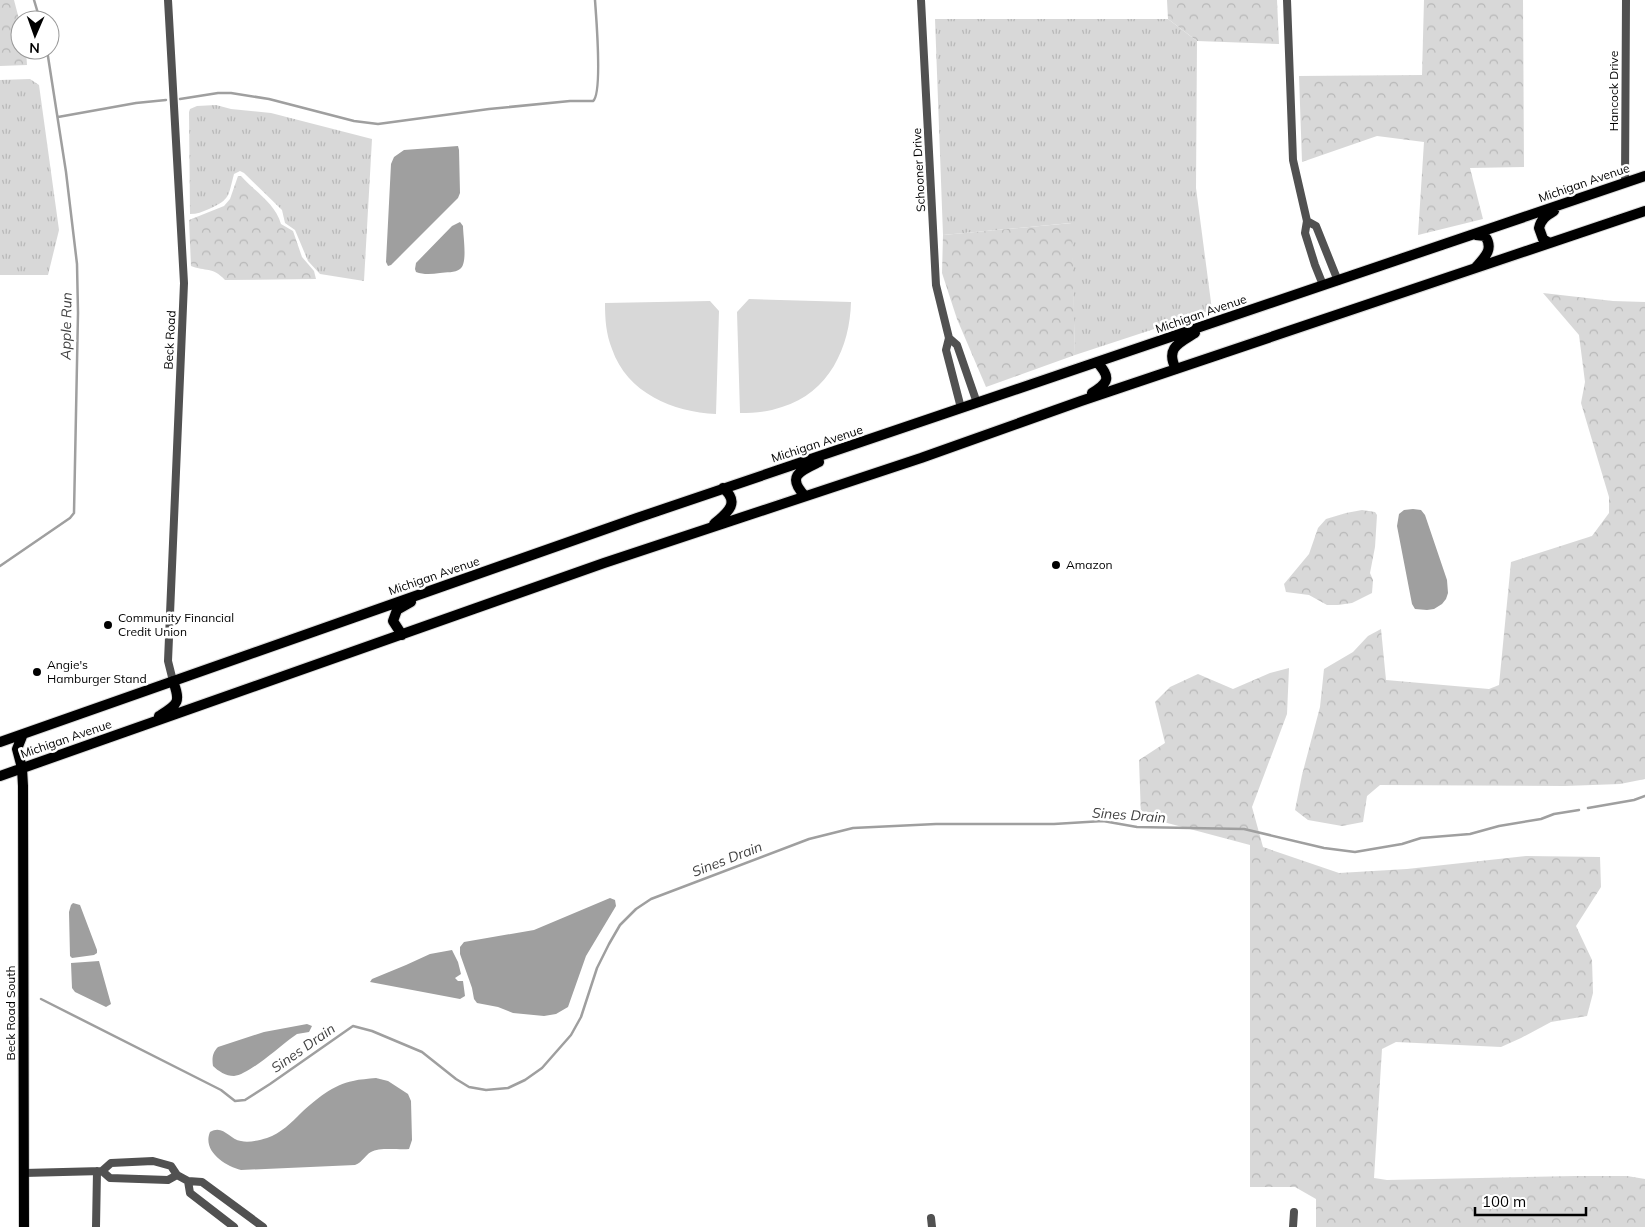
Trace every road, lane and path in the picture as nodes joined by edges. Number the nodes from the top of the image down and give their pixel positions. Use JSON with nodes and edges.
{"nodes":[{"id":1,"x":168,"y":0,"type":"edge"},
{"id":2,"x":921,"y":0,"type":"edge"},
{"id":3,"x":1287,"y":0,"type":"edge"},
{"id":4,"x":1626,"y":0,"type":"edge"},
{"id":5,"x":1645,"y":176,"type":"edge"},
{"id":6,"x":1624,"y":183,"type":"junction"},
{"id":7,"x":1574,"y":199,"type":"junction"},
{"id":8,"x":1645,"y":211,"type":"edge"},
{"id":9,"x":1307,"y":221,"type":"junction"},
{"id":10,"x":1474,"y":235,"type":"junction"},
{"id":11,"x":1549,"y":243,"type":"junction"},
{"id":12,"x":1474,"y":269,"type":"junction"},
{"id":13,"x":1338,"y":281,"type":"junction"},
{"id":14,"x":1323,"y":285,"type":"junction"},
{"id":15,"x":1211,"y":323,"type":"junction"},
{"id":16,"x":949,"y":338,"type":"junction"},
{"id":17,"x":1098,"y":362,"type":"junction"},
{"id":18,"x":1176,"y":369,"type":"junction"},
{"id":19,"x":1081,"y":401,"type":"junction"},
{"id":20,"x":977,"y":403,"type":"junction"},
{"id":21,"x":961,"y":408,"type":"junction"},
{"id":22,"x":853,"y":446,"type":"junction"},
{"id":23,"x":723,"y":488,"type":"junction"},
{"id":24,"x":805,"y":496,"type":"junction"},
{"id":25,"x":709,"y":528,"type":"junction"},
{"id":26,"x":432,"y":590,"type":"junction"},
{"id":27,"x":402,"y":635,"type":"junction"},
{"id":28,"x":173,"y":681,"type":"junction"},
{"id":29,"x":146,"y":725,"type":"junction"},
{"id":30,"x":23,"y":734,"type":"junction"},
{"id":31,"x":0,"y":742,"type":"edge"},
{"id":32,"x":22,"y":768,"type":"junction"},
{"id":33,"x":0,"y":776,"type":"edge"},
{"id":34,"x":99,"y":1171,"type":"junction"},
{"id":35,"x":24,"y":1173,"type":"junction"},
{"id":36,"x":177,"y":1175,"type":"junction"},
{"id":37,"x":188,"y":1181,"type":"junction"},
{"id":38,"x":1294,"y":1212,"type":"dead end"},
{"id":39,"x":931,"y":1218,"type":"dead end"},
{"id":40,"x":24,"y":1227,"type":"edge"},
{"id":41,"x":96,"y":1227,"type":"edge"},
{"id":42,"x":234,"y":1227,"type":"edge"},
{"id":43,"x":263,"y":1227,"type":"edge"},
{"id":44,"x":932,"y":1227,"type":"edge"},
{"id":45,"x":1293,"y":1227,"type":"edge"}],
"edges":[{"from":1,"to":28,"type":"street","name":"Beck Road"},
{"from":2,"to":16,"type":"street","name":"Schooner Drive"},
{"from":3,"to":9,"type":"street"},
{"from":4,"to":6,"type":"street","name":"Hancock Drive"},
{"from":5,"to":6,"type":"main road","name":"Michigan Avenue"},
{"from":6,"to":7,"type":"main road","name":"Michigan Avenue"},
{"from":7,"to":10,"type":"main road","name":"Michigan Avenue"},
{"from":7,"to":11,"type":"main road"},
{"from":8,"to":11,"type":"main road","name":"Michigan Avenue"},
{"from":9,"to":13,"type":"street"},
{"from":9,"to":14,"type":"street"},
{"from":10,"to":12,"type":"main road"},
{"from":10,"to":13,"type":"main road","name":"Michigan Avenue"},
{"from":11,"to":12,"type":"main road","name":"Michigan Avenue"},
{"from":12,"to":18,"type":"main road","name":"Michigan Avenue"},
{"from":13,"to":14,"type":"main road","name":"Michigan Avenue"},
{"from":14,"to":15,"type":"main road","name":"Michigan Avenue"},
{"from":15,"to":17,"type":"main road","name":"Michigan Avenue"},
{"from":15,"to":18,"type":"main road"},
{"from":16,"to":20,"type":"street","name":"Schooner Drive"},
{"from":16,"to":21,"type":"street","name":"Schooner Drive"},
{"from":17,"to":19,"type":"main road"},
{"from":17,"to":20,"type":"main road","name":"Michigan Avenue"},
{"from":18,"to":19,"type":"main road","name":"Michigan Avenue"},
{"from":19,"to":24,"type":"main road","name":"Michigan Avenue"},
{"from":20,"to":21,"type":"main road","name":"Michigan Avenue"},
{"from":21,"to":22,"type":"main road","name":"Michigan Avenue"},
{"from":22,"to":23,"type":"main road","name":"Michigan Avenue"},
{"from":22,"to":24,"type":"main road"},
{"from":23,"to":25,"type":"main road"},
{"from":23,"to":26,"type":"main road","name":"Michigan Avenue"},
{"from":24,"to":25,"type":"main road","name":"Michigan Avenue"},
{"from":25,"to":27,"type":"main road","name":"Michigan Avenue"},
{"from":26,"to":27,"type":"main road"},
{"from":26,"to":28,"type":"main road","name":"Michigan Avenue"},
{"from":27,"to":29,"type":"main road","name":"Michigan Avenue"},
{"from":28,"to":29,"type":"main road"},
{"from":28,"to":30,"type":"main road","name":"Michigan Avenue"},
{"from":29,"to":32,"type":"main road","name":"Michigan Avenue"},
{"from":30,"to":31,"type":"main road","name":"Michigan Avenue"},
{"from":30,"to":32,"type":"main road","name":"Beck Road South"},
{"from":32,"to":33,"type":"main road","name":"Michigan Avenue"},
{"from":32,"to":35,"type":"main road","name":"Beck Road South"},
{"from":34,"to":35,"type":"street"},
{"from":34,"to":36,"type":"street"},
{"from":34,"to":36,"type":"street"},
{"from":34,"to":41,"type":"street"},
{"from":35,"to":40,"type":"main road","name":"Beck Road South"},
{"from":36,"to":37,"type":"street"},
{"from":37,"to":42,"type":"street"},
{"from":37,"to":43,"type":"street"},
{"from":38,"to":45,"type":"street"},
{"from":39,"to":44,"type":"street"}]}
